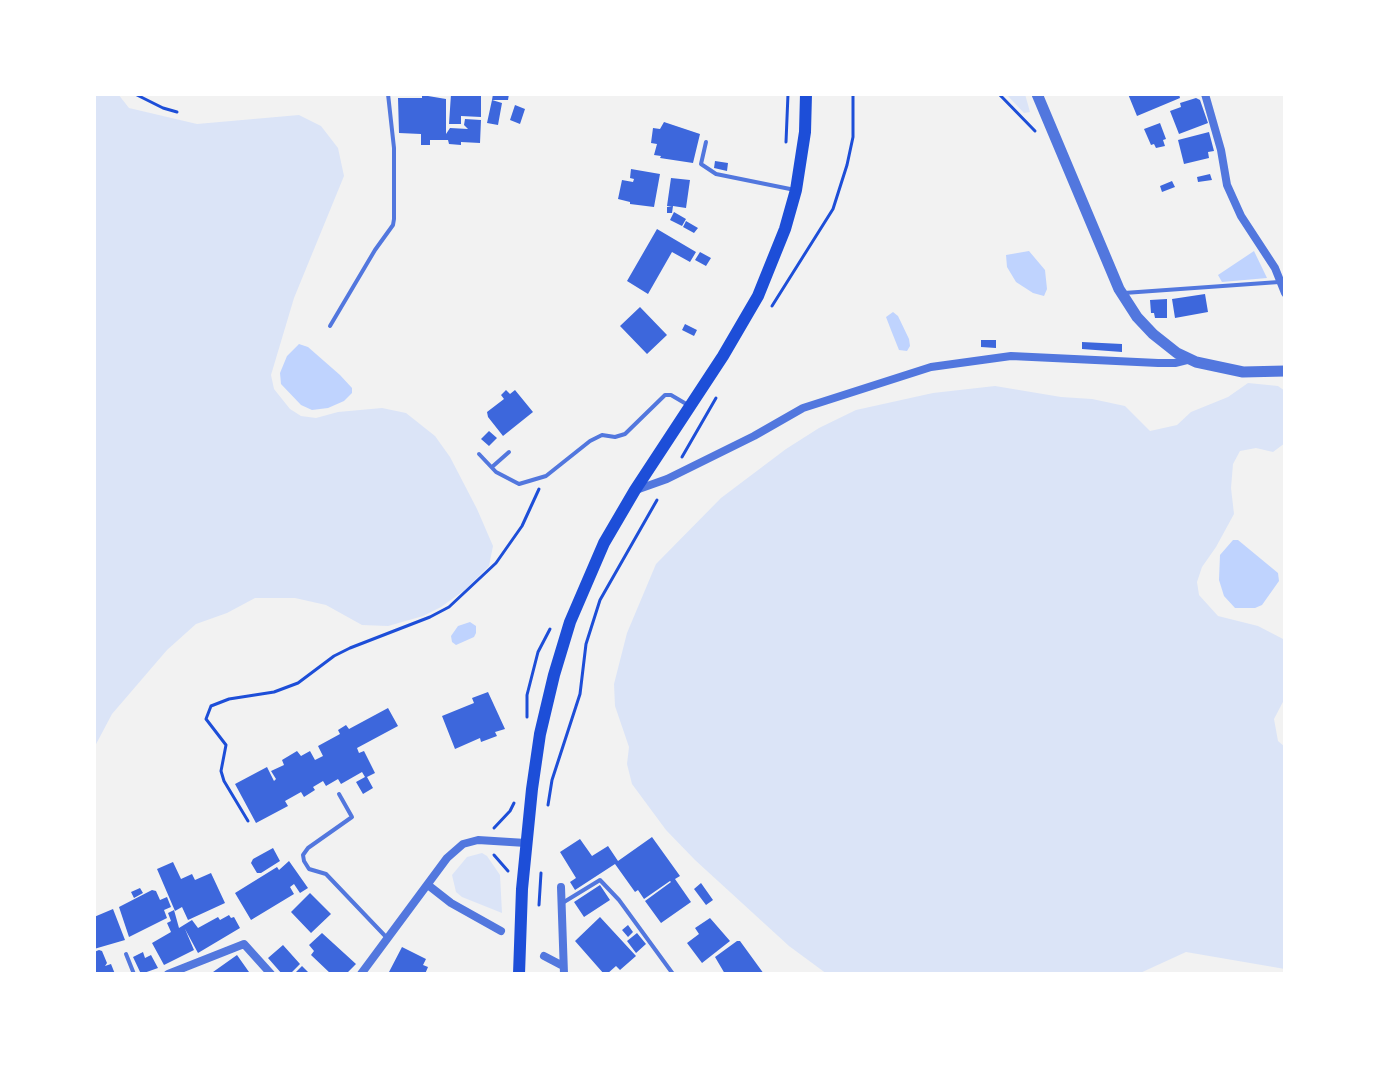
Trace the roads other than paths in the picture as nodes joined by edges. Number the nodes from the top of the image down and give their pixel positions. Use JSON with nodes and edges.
{"nodes":[{"id":1,"x":388,"y":94,"type":"edge"},
{"id":2,"x":806,"y":94,"type":"edge"},
{"id":3,"x":1037,"y":94,"type":"edge"},
{"id":4,"x":1205,"y":94,"type":"edge"},
{"id":5,"x":706,"y":142,"type":"dead end"},
{"id":6,"x":796,"y":190,"type":"junction"},
{"id":7,"x":1280,"y":282,"type":"junction"},
{"id":8,"x":1121,"y":293,"type":"junction"},
{"id":9,"x":1285,"y":293,"type":"edge"},
{"id":10,"x":330,"y":326,"type":"dead end"},
{"id":11,"x":1191,"y":359,"type":"junction"},
{"id":12,"x":1285,"y":371,"type":"edge"},
{"id":13,"x":690,"y":407,"type":"junction"},
{"id":14,"x":509,"y":452,"type":"dead end"},
{"id":15,"x":479,"y":454,"type":"dead end"},
{"id":16,"x":492,"y":467,"type":"junction"},
{"id":17,"x":635,"y":490,"type":"junction"},
{"id":18,"x":339,"y":794,"type":"dead end"},
{"id":19,"x":526,"y":843,"type":"junction"},
{"id":20,"x":428,"y":885,"type":"junction"},
{"id":21,"x":561,"y":887,"type":"dead end"},
{"id":22,"x":562,"y":903,"type":"junction"},
{"id":23,"x":501,"y":931,"type":"dead end"},
{"id":24,"x":388,"y":939,"type":"junction"},
{"id":25,"x":126,"y":954,"type":"dead end"},
{"id":26,"x":544,"y":956,"type":"dead end"},
{"id":27,"x":564,"y":970,"type":"edge"},
{"id":28,"x":134,"y":974,"type":"edge"},
{"id":29,"x":168,"y":974,"type":"edge"},
{"id":30,"x":271,"y":974,"type":"edge"},
{"id":31,"x":361,"y":974,"type":"edge"},
{"id":32,"x":519,"y":974,"type":"edge"},
{"id":33,"x":673,"y":974,"type":"edge"}],
"edges":[{"from":1,"to":10,"type":"lane"},
{"from":2,"to":6,"type":"main road"},
{"from":3,"to":8,"type":"street"},
{"from":4,"to":7,"type":"street"},
{"from":5,"to":6,"type":"lane"},
{"from":6,"to":13,"type":"main road"},
{"from":7,"to":8,"type":"lane"},
{"from":7,"to":9,"type":"street"},
{"from":8,"to":11,"type":"street"},
{"from":11,"to":12,"type":"street"},
{"from":11,"to":17,"type":"street"},
{"from":13,"to":16,"type":"lane"},
{"from":13,"to":17,"type":"main road"},
{"from":14,"to":16,"type":"lane"},
{"from":15,"to":16,"type":"lane"},
{"from":17,"to":19,"type":"main road"},
{"from":18,"to":24,"type":"lane"},
{"from":19,"to":20,"type":"street"},
{"from":19,"to":32,"type":"main road"},
{"from":20,"to":23,"type":"street"},
{"from":20,"to":24,"type":"street"},
{"from":21,"to":22,"type":"street"},
{"from":22,"to":27,"type":"street"},
{"from":22,"to":33,"type":"lane"},
{"from":24,"to":31,"type":"street"},
{"from":25,"to":28,"type":"lane"},
{"from":26,"to":27,"type":"street"},
{"from":29,"to":30,"type":"street"}]}
